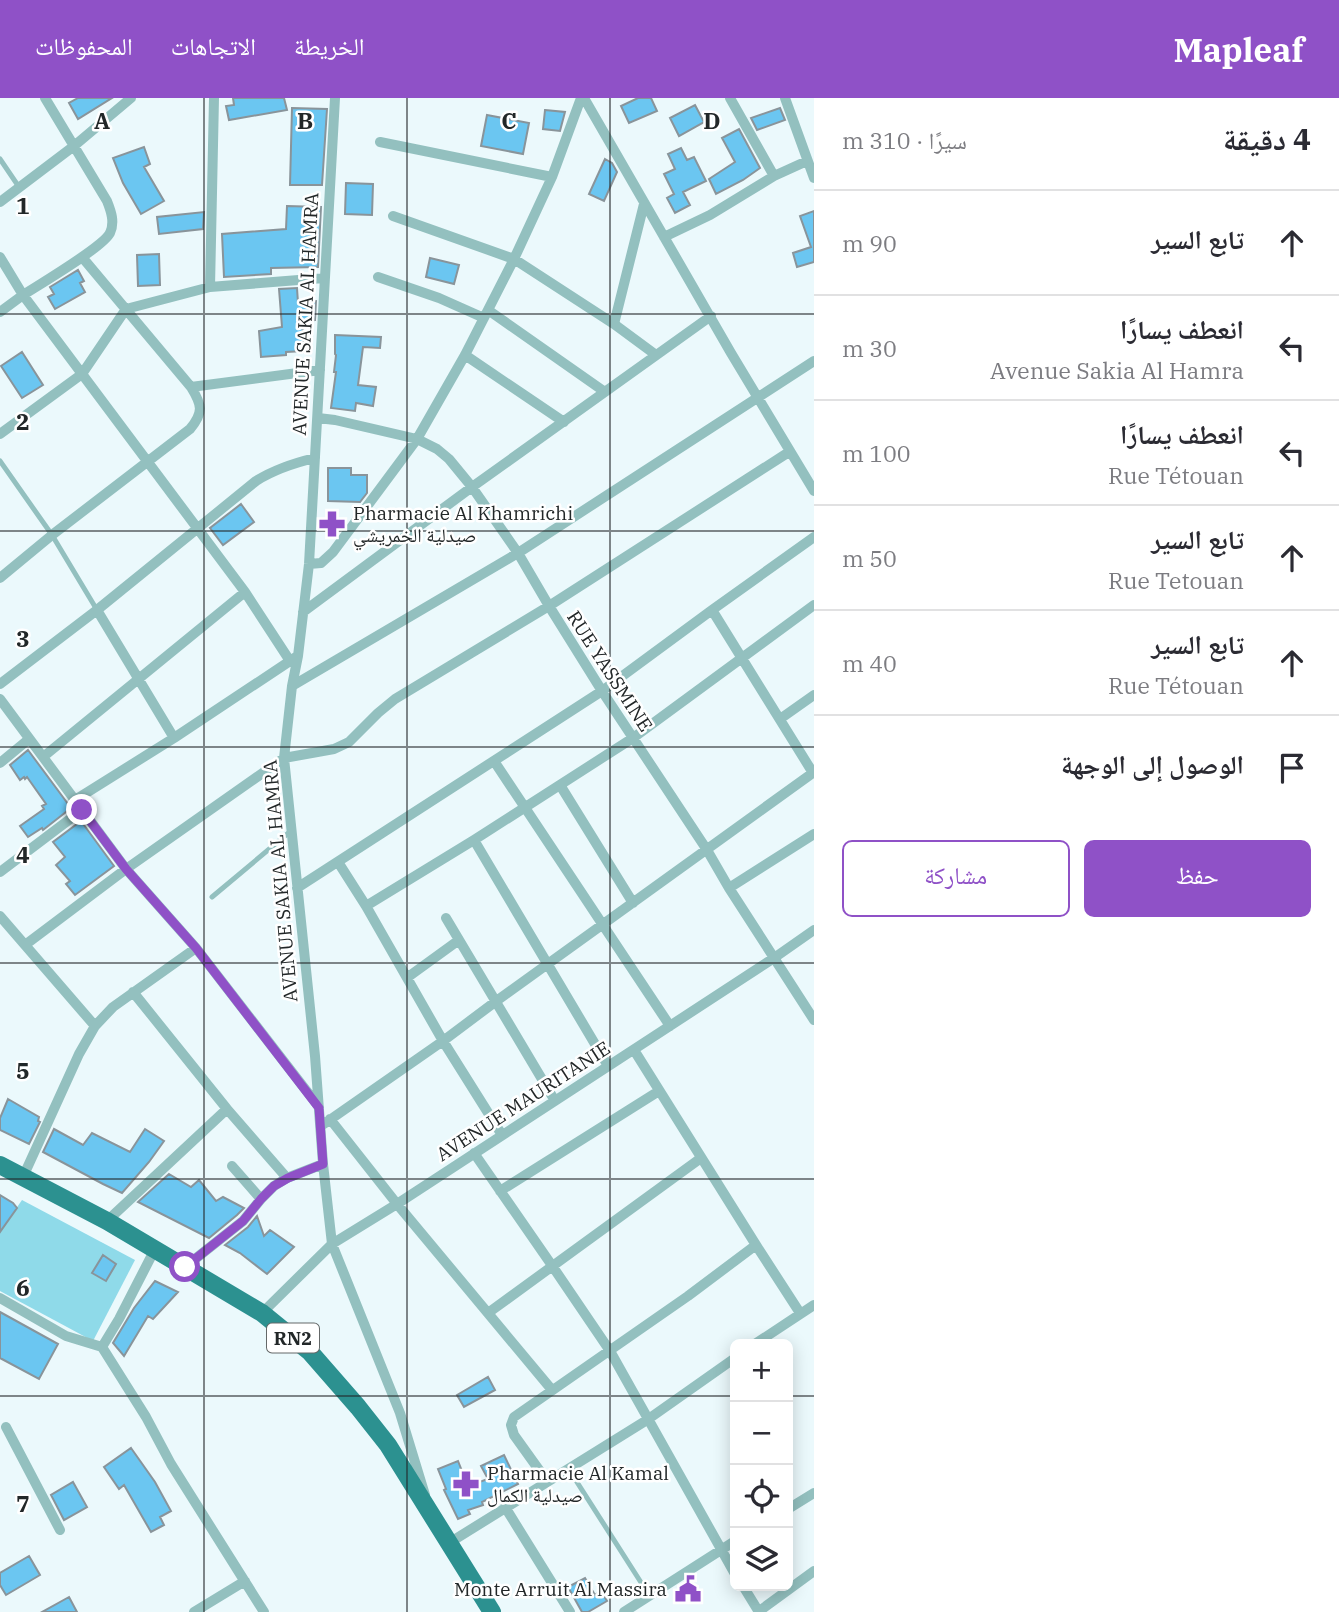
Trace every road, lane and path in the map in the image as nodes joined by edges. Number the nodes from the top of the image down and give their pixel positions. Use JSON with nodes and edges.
{"nodes":[{"id":1,"x":44,"y":98,"type":"edge"},
{"id":2,"x":131,"y":98,"type":"edge"},
{"id":3,"x":214,"y":98,"type":"edge"},
{"id":4,"x":335,"y":98,"type":"edge"},
{"id":5,"x":582,"y":98,"type":"edge"},
{"id":6,"x":730,"y":98,"type":"edge"},
{"id":7,"x":785,"y":98,"type":"edge"},
{"id":8,"x":380,"y":142,"type":"dead end"},
{"id":9,"x":74,"y":146,"type":"junction"},
{"id":10,"x":0,"y":159,"type":"edge"},
{"id":11,"x":807,"y":161,"type":"junction"},
{"id":12,"x":774,"y":176,"type":"junction"},
{"id":13,"x":552,"y":177,"type":"junction"},
{"id":14,"x":814,"y":178,"type":"edge"},
{"id":15,"x":19,"y":187,"type":"junction"},
{"id":16,"x":0,"y":202,"type":"edge"},
{"id":17,"x":645,"y":204,"type":"junction"},
{"id":18,"x":393,"y":216,"type":"dead end"},
{"id":19,"x":664,"y":237,"type":"junction"},
{"id":20,"x":0,"y":257,"type":"edge"},
{"id":21,"x":82,"y":257,"type":"junction"},
{"id":22,"x":514,"y":259,"type":"junction"},
{"id":23,"x":378,"y":277,"type":"dead end"},
{"id":24,"x":324,"y":278,"type":"junction"},
{"id":25,"x":210,"y":286,"type":"junction"},
{"id":26,"x":23,"y":295,"type":"junction"},
{"id":27,"x":126,"y":309,"type":"junction"},
{"id":28,"x":0,"y":312,"type":"edge"},
{"id":29,"x":486,"y":314,"type":"junction"},
{"id":30,"x":711,"y":316,"type":"junction"},
{"id":31,"x":614,"y":324,"type":"junction"},
{"id":32,"x":464,"y":355,"type":"junction"},
{"id":33,"x":656,"y":355,"type":"junction"},
{"id":34,"x":814,"y":361,"type":"edge"},
{"id":35,"x":320,"y":370,"type":"junction"},
{"id":36,"x":82,"y":374,"type":"junction"},
{"id":37,"x":191,"y":387,"type":"junction"},
{"id":38,"x":605,"y":392,"type":"junction"},
{"id":39,"x":758,"y":398,"type":"junction"},
{"id":40,"x":318,"y":418,"type":"junction"},
{"id":41,"x":564,"y":422,"type":"junction"},
{"id":42,"x":0,"y":434,"type":"edge"},
{"id":43,"x":417,"y":439,"type":"junction"},
{"id":44,"x":789,"y":452,"type":"junction"},
{"id":45,"x":315,"y":458,"type":"junction"},
{"id":46,"x":0,"y":461,"type":"edge"},
{"id":47,"x":146,"y":462,"type":"junction"},
{"id":48,"x":472,"y":487,"type":"junction"},
{"id":49,"x":814,"y":491,"type":"edge"},
{"id":50,"x":197,"y":530,"type":"junction"},
{"id":51,"x":52,"y":535,"type":"junction"},
{"id":52,"x":814,"y":537,"type":"edge"},
{"id":53,"x":518,"y":553,"type":"junction"},
{"id":54,"x":309,"y":565,"type":"junction"},
{"id":55,"x":0,"y":578,"type":"edge"},
{"id":56,"x":245,"y":592,"type":"junction"},
{"id":57,"x":814,"y":605,"type":"edge"},
{"id":58,"x":549,"y":607,"type":"junction"},
{"id":59,"x":97,"y":610,"type":"junction"},
{"id":60,"x":712,"y":610,"type":"junction"},
{"id":61,"x":303,"y":611,"type":"junction"},
{"id":62,"x":743,"y":657,"type":"junction"},
{"id":63,"x":294,"y":659,"type":"junction"},
{"id":64,"x":138,"y":679,"type":"junction"},
{"id":65,"x":0,"y":684,"type":"edge"},
{"id":66,"x":292,"y":685,"type":"junction"},
{"id":67,"x":602,"y":691,"type":"junction"},
{"id":68,"x":814,"y":695,"type":"edge"},
{"id":69,"x":0,"y":699,"type":"edge"},
{"id":70,"x":780,"y":719,"type":"junction"},
{"id":71,"x":29,"y":738,"type":"junction"},
{"id":72,"x":174,"y":738,"type":"junction"},
{"id":73,"x":633,"y":738,"type":"junction"},
{"id":74,"x":43,"y":757,"type":"junction"},
{"id":75,"x":284,"y":758,"type":"junction"},
{"id":76,"x":494,"y":761,"type":"junction"},
{"id":77,"x":0,"y":762,"type":"edge"},
{"id":78,"x":814,"y":772,"type":"edge"},
{"id":79,"x":560,"y":785,"type":"junction"},
{"id":80,"x":79,"y":805,"type":"junction"},
{"id":81,"x":525,"y":807,"type":"junction"},
{"id":82,"x":292,"y":830,"type":"junction"},
{"id":83,"x":814,"y":834,"type":"edge"},
{"id":84,"x":474,"y":840,"type":"junction"},
{"id":85,"x":708,"y":850,"type":"junction"},
{"id":86,"x":338,"y":862,"type":"junction"},
{"id":87,"x":126,"y":869,"type":"junction"},
{"id":88,"x":0,"y":872,"type":"edge"},
{"id":89,"x":297,"y":888,"type":"junction"},
{"id":90,"x":729,"y":888,"type":"junction"},
{"id":91,"x":212,"y":897,"type":"dead end"},
{"id":92,"x":633,"y":903,"type":"junction"},
{"id":93,"x":366,"y":906,"type":"junction"},
{"id":94,"x":0,"y":916,"type":"edge"},
{"id":95,"x":446,"y":918,"type":"dead end"},
{"id":96,"x":602,"y":925,"type":"junction"},
{"id":97,"x":814,"y":930,"type":"edge"},
{"id":98,"x":459,"y":940,"type":"junction"},
{"id":99,"x":25,"y":945,"type":"junction"},
{"id":100,"x":196,"y":948,"type":"junction"},
{"id":101,"x":774,"y":958,"type":"junction"},
{"id":102,"x":548,"y":964,"type":"junction"},
{"id":103,"x":408,"y":977,"type":"junction"},
{"id":104,"x":133,"y":992,"type":"junction"},
{"id":105,"x":495,"y":1002,"type":"junction"},
{"id":106,"x":812,"y":1013,"type":"edge"},
{"id":107,"x":95,"y":1026,"type":"junction"},
{"id":108,"x":670,"y":1026,"type":"junction"},
{"id":109,"x":443,"y":1041,"type":"junction"},
{"id":110,"x":634,"y":1049,"type":"junction"},
{"id":111,"x":608,"y":1066,"type":"junction"},
{"id":112,"x":659,"y":1091,"type":"junction"},
{"id":113,"x":555,"y":1101,"type":"junction"},
{"id":114,"x":319,"y":1108,"type":"junction"},
{"id":115,"x":227,"y":1110,"type":"junction"},
{"id":116,"x":326,"y":1123,"type":"junction"},
{"id":117,"x":502,"y":1135,"type":"junction"},
{"id":118,"x":474,"y":1153,"type":"junction"},
{"id":119,"x":701,"y":1158,"type":"junction"},
{"id":120,"x":323,"y":1164,"type":"junction"},
{"id":121,"x":0,"y":1165,"type":"edge"},
{"id":122,"x":232,"y":1166,"type":"dead end"},
{"id":123,"x":23,"y":1177,"type":"junction"},
{"id":124,"x":288,"y":1178,"type":"junction"},
{"id":125,"x":500,"y":1191,"type":"junction"},
{"id":126,"x":261,"y":1199,"type":"junction"},
{"id":127,"x":397,"y":1204,"type":"junction"},
{"id":128,"x":107,"y":1220,"type":"junction"},
{"id":129,"x":332,"y":1244,"type":"junction"},
{"id":130,"x":756,"y":1245,"type":"junction"},
{"id":131,"x":155,"y":1249,"type":"junction"},
{"id":132,"x":185,"y":1267,"type":"junction"},
{"id":133,"x":553,"y":1267,"type":"junction"},
{"id":134,"x":0,"y":1298,"type":"edge"},
{"id":135,"x":814,"y":1304,"type":"edge"},
{"id":136,"x":262,"y":1313,"type":"junction"},
{"id":137,"x":488,"y":1313,"type":"junction"},
{"id":138,"x":800,"y":1313,"type":"junction"},
{"id":139,"x":762,"y":1339,"type":"edge"},
{"id":140,"x":102,"y":1347,"type":"junction"},
{"id":141,"x":610,"y":1351,"type":"junction"},
{"id":142,"x":730,"y":1362,"type":"edge"},
{"id":143,"x":552,"y":1390,"type":"junction"},
{"id":144,"x":648,"y":1420,"type":"junction"},
{"id":145,"x":6,"y":1427,"type":"dead end"},
{"id":146,"x":568,"y":1468,"type":"junction"},
{"id":147,"x":547,"y":1481,"type":"junction"},
{"id":148,"x":813,"y":1496,"type":"edge"},
{"id":149,"x":793,"y":1506,"type":"edge"},
{"id":150,"x":505,"y":1507,"type":"junction"},
{"id":151,"x":432,"y":1518,"type":"junction"},
{"id":152,"x":60,"y":1530,"type":"dead end"},
{"id":153,"x":449,"y":1543,"type":"junction"},
{"id":154,"x":730,"y":1544,"type":"edge"},
{"id":155,"x":721,"y":1550,"type":"junction"},
{"id":156,"x":730,"y":1565,"type":"edge"},
{"id":157,"x":814,"y":1571,"type":"edge"},
{"id":158,"x":245,"y":1581,"type":"junction"},
{"id":159,"x":746,"y":1591,"type":"edge"},
{"id":160,"x":650,"y":1596,"type":"junction"},
{"id":161,"x":194,"y":1612,"type":"edge"},
{"id":162,"x":264,"y":1612,"type":"edge"},
{"id":163,"x":492,"y":1612,"type":"edge"},
{"id":164,"x":570,"y":1612,"type":"edge"},
{"id":165,"x":625,"y":1612,"type":"edge"},
{"id":166,"x":758,"y":1612,"type":"edge"}],
"edges":[{"from":1,"to":9,"type":"street"},
{"from":2,"to":9,"type":"street"},
{"from":3,"to":25,"type":"street"},
{"from":4,"to":24,"type":"street","name":"AVENUE SAKIA AL HAMRA"},
{"from":5,"to":13,"type":"street"},
{"from":5,"to":17,"type":"street"},
{"from":6,"to":12,"type":"street"},
{"from":7,"to":11,"type":"street"},
{"from":8,"to":13,"type":"street"},
{"from":9,"to":15,"type":"street"},
{"from":9,"to":21,"type":"street"},
{"from":10,"to":15,"type":"lane"},
{"from":11,"to":12,"type":"street"},
{"from":11,"to":14,"type":"street"},
{"from":12,"to":19,"type":"street"},
{"from":13,"to":22,"type":"street"},
{"from":15,"to":16,"type":"street"},
{"from":17,"to":19,"type":"street"},
{"from":17,"to":31,"type":"street"},
{"from":18,"to":22,"type":"street"},
{"from":19,"to":30,"type":"street"},
{"from":20,"to":26,"type":"street"},
{"from":21,"to":26,"type":"street"},
{"from":21,"to":27,"type":"street"},
{"from":22,"to":29,"type":"street"},
{"from":22,"to":31,"type":"street"},
{"from":23,"to":29,"type":"street"},
{"from":24,"to":25,"type":"street"},
{"from":24,"to":35,"type":"street","name":"AVENUE SAKIA AL HAMRA"},
{"from":25,"to":27,"type":"street"},
{"from":26,"to":28,"type":"street"},
{"from":26,"to":36,"type":"street"},
{"from":27,"to":36,"type":"street"},
{"from":27,"to":37,"type":"street"},
{"from":29,"to":32,"type":"street"},
{"from":29,"to":38,"type":"street"},
{"from":30,"to":33,"type":"street"},
{"from":30,"to":39,"type":"street"},
{"from":31,"to":33,"type":"street"},
{"from":32,"to":41,"type":"street"},
{"from":32,"to":43,"type":"street"},
{"from":33,"to":38,"type":"street"},
{"from":34,"to":39,"type":"street"},
{"from":35,"to":37,"type":"street"},
{"from":35,"to":40,"type":"street","name":"AVENUE SAKIA AL HAMRA"},
{"from":36,"to":42,"type":"street"},
{"from":36,"to":47,"type":"street"},
{"from":37,"to":47,"type":"street"},
{"from":38,"to":41,"type":"street"},
{"from":39,"to":44,"type":"street"},
{"from":39,"to":53,"type":"street"},
{"from":40,"to":43,"type":"street","name":"RUE YASSMINE"},
{"from":40,"to":45,"type":"street","name":"AVENUE SAKIA AL HAMRA"},
{"from":41,"to":48,"type":"street"},
{"from":43,"to":48,"type":"street","name":"RUE YASSMINE"},
{"from":43,"to":54,"type":"street"},
{"from":44,"to":49,"type":"street"},
{"from":44,"to":58,"type":"street"},
{"from":45,"to":50,"type":"street"},
{"from":45,"to":54,"type":"street","name":"AVENUE SAKIA AL HAMRA"},
{"from":46,"to":51,"type":"lane"},
{"from":47,"to":50,"type":"street"},
{"from":47,"to":51,"type":"street"},
{"from":48,"to":53,"type":"street","name":"RUE YASSMINE"},
{"from":48,"to":61,"type":"street"},
{"from":50,"to":56,"type":"street"},
{"from":50,"to":59,"type":"street"},
{"from":51,"to":55,"type":"street"},
{"from":51,"to":59,"type":"lane"},
{"from":52,"to":60,"type":"street"},
{"from":53,"to":58,"type":"street","name":"RUE YASSMINE"},
{"from":53,"to":66,"type":"street"},
{"from":54,"to":61,"type":"street","name":"AVENUE SAKIA AL HAMRA"},
{"from":56,"to":63,"type":"street"},
{"from":56,"to":64,"type":"street"},
{"from":57,"to":62,"type":"street"},
{"from":58,"to":67,"type":"street","name":"RUE YASSMINE"},
{"from":58,"to":75,"type":"street"},
{"from":59,"to":64,"type":"street"},
{"from":59,"to":65,"type":"street"},
{"from":60,"to":62,"type":"street"},
{"from":60,"to":67,"type":"street"},
{"from":61,"to":63,"type":"street","name":"AVENUE SAKIA AL HAMRA"},
{"from":62,"to":70,"type":"street"},
{"from":62,"to":73,"type":"street"},
{"from":63,"to":66,"type":"street","name":"AVENUE SAKIA AL HAMRA"},
{"from":63,"to":72,"type":"street"},
{"from":64,"to":72,"type":"street"},
{"from":64,"to":74,"type":"street"},
{"from":66,"to":75,"type":"street","name":"AVENUE SAKIA AL HAMRA"},
{"from":67,"to":73,"type":"street","name":"RUE YASSMINE"},
{"from":67,"to":76,"type":"street"},
{"from":68,"to":70,"type":"street"},
{"from":69,"to":71,"type":"street"},
{"from":70,"to":78,"type":"street"},
{"from":71,"to":74,"type":"street"},
{"from":71,"to":77,"type":"street"},
{"from":72,"to":80,"type":"street"},
{"from":73,"to":79,"type":"street"},
{"from":73,"to":85,"type":"street","name":"RUE YASSMINE"},
{"from":74,"to":80,"type":"street"},
{"from":75,"to":82,"type":"street","name":"AVENUE SAKIA AL HAMRA"},
{"from":75,"to":87,"type":"street"},
{"from":76,"to":81,"type":"street"},
{"from":76,"to":86,"type":"street"},
{"from":78,"to":85,"type":"street"},
{"from":79,"to":81,"type":"street"},
{"from":79,"to":92,"type":"street"},
{"from":80,"to":87,"type":"street"},
{"from":80,"to":88,"type":"street"},
{"from":81,"to":84,"type":"street"},
{"from":81,"to":96,"type":"street"},
{"from":82,"to":89,"type":"street","name":"AVENUE SAKIA AL HAMRA"},
{"from":82,"to":91,"type":"lane"},
{"from":83,"to":90,"type":"street"},
{"from":84,"to":93,"type":"street"},
{"from":84,"to":102,"type":"street"},
{"from":85,"to":90,"type":"street","name":"RUE YASSMINE"},
{"from":85,"to":92,"type":"street"},
{"from":86,"to":89,"type":"street"},
{"from":86,"to":93,"type":"street"},
{"from":87,"to":99,"type":"street"},
{"from":87,"to":100,"type":"street"},
{"from":89,"to":114,"type":"street","name":"AVENUE SAKIA AL HAMRA"},
{"from":90,"to":101,"type":"street","name":"RUE YASSMINE"},
{"from":92,"to":96,"type":"street"},
{"from":93,"to":103,"type":"street"},
{"from":94,"to":99,"type":"street"},
{"from":95,"to":98,"type":"street"},
{"from":96,"to":102,"type":"street"},
{"from":96,"to":108,"type":"street"},
{"from":97,"to":101,"type":"street","name":"AVENUE MAURITANIE"},
{"from":98,"to":103,"type":"street"},
{"from":98,"to":105,"type":"street"},
{"from":99,"to":107,"type":"street"},
{"from":100,"to":104,"type":"street"},
{"from":100,"to":114,"type":"street"},
{"from":101,"to":106,"type":"street","name":"RUE YASSMINE"},
{"from":101,"to":108,"type":"street","name":"AVENUE MAURITANIE"},
{"from":102,"to":105,"type":"street"},
{"from":102,"to":111,"type":"street"},
{"from":103,"to":109,"type":"street"},
{"from":104,"to":107,"type":"street"},
{"from":104,"to":115,"type":"street"},
{"from":105,"to":109,"type":"street"},
{"from":105,"to":113,"type":"street"},
{"from":107,"to":123,"type":"street"},
{"from":108,"to":110,"type":"street","name":"AVENUE MAURITANIE"},
{"from":109,"to":116,"type":"street"},
{"from":109,"to":117,"type":"street"},
{"from":110,"to":111,"type":"street","name":"AVENUE MAURITANIE"},
{"from":110,"to":112,"type":"street"},
{"from":111,"to":113,"type":"street","name":"AVENUE MAURITANIE"},
{"from":112,"to":119,"type":"street"},
{"from":112,"to":125,"type":"street"},
{"from":113,"to":117,"type":"street","name":"AVENUE MAURITANIE"},
{"from":114,"to":116,"type":"street","name":"AVENUE SAKIA AL HAMRA"},
{"from":115,"to":124,"type":"street"},
{"from":115,"to":128,"type":"street"},
{"from":116,"to":120,"type":"street","name":"AVENUE SAKIA AL HAMRA"},
{"from":116,"to":127,"type":"street"},
{"from":117,"to":118,"type":"street","name":"AVENUE MAURITANIE"},
{"from":118,"to":125,"type":"street"},
{"from":118,"to":127,"type":"street","name":"AVENUE MAURITANIE"},
{"from":119,"to":130,"type":"street"},
{"from":119,"to":133,"type":"street"},
{"from":120,"to":124,"type":"street"},
{"from":120,"to":129,"type":"street","name":"AVENUE SAKIA AL HAMRA"},
{"from":121,"to":123,"type":"main road","number":"RN2"},
{"from":122,"to":126,"type":"street"},
{"from":123,"to":128,"type":"main road","number":"RN2"},
{"from":124,"to":126,"type":"street"},
{"from":125,"to":133,"type":"street"},
{"from":126,"to":132,"type":"street"},
{"from":127,"to":129,"type":"street","name":"AVENUE MAURITANIE"},
{"from":127,"to":137,"type":"street"},
{"from":128,"to":131,"type":"main road","number":"RN2"},
{"from":129,"to":136,"type":"street","name":"AVENUE MAURITANIE"},
{"from":129,"to":151,"type":"street","name":"AVENUE SAKIA AL HAMRA"},
{"from":130,"to":138,"type":"street"},
{"from":130,"to":141,"type":"street"},
{"from":131,"to":132,"type":"main road","number":"RN2"},
{"from":131,"to":140,"type":"street"},
{"from":132,"to":136,"type":"main road","number":"RN2"},
{"from":133,"to":137,"type":"street"},
{"from":133,"to":141,"type":"street"},
{"from":134,"to":140,"type":"street"},
{"from":135,"to":138,"type":"street"},
{"from":136,"to":151,"type":"main road","number":"RN2"},
{"from":137,"to":143,"type":"street"},
{"from":138,"to":139,"type":"street"},
{"from":140,"to":158,"type":"street"},
{"from":141,"to":143,"type":"street"},
{"from":141,"to":144,"type":"street"},
{"from":142,"to":144,"type":"street"},
{"from":143,"to":147,"type":"street"},
{"from":144,"to":146,"type":"street"},
{"from":144,"to":155,"type":"street"},
{"from":145,"to":152,"type":"street"},
{"from":146,"to":147,"type":"street"},
{"from":146,"to":160,"type":"lane"},
{"from":147,"to":150,"type":"street"},
{"from":148,"to":149,"type":"street"},
{"from":150,"to":153,"type":"street"},
{"from":150,"to":164,"type":"street"},
{"from":151,"to":153,"type":"main road","number":"RN2"},
{"from":153,"to":163,"type":"main road","number":"RN2"},
{"from":154,"to":155,"type":"street"},
{"from":155,"to":156,"type":"street"},
{"from":155,"to":160,"type":"street"},
{"from":157,"to":166,"type":"street"},
{"from":158,"to":161,"type":"street"},
{"from":158,"to":162,"type":"street"},
{"from":159,"to":166,"type":"street"},
{"from":160,"to":165,"type":"street"}]}
